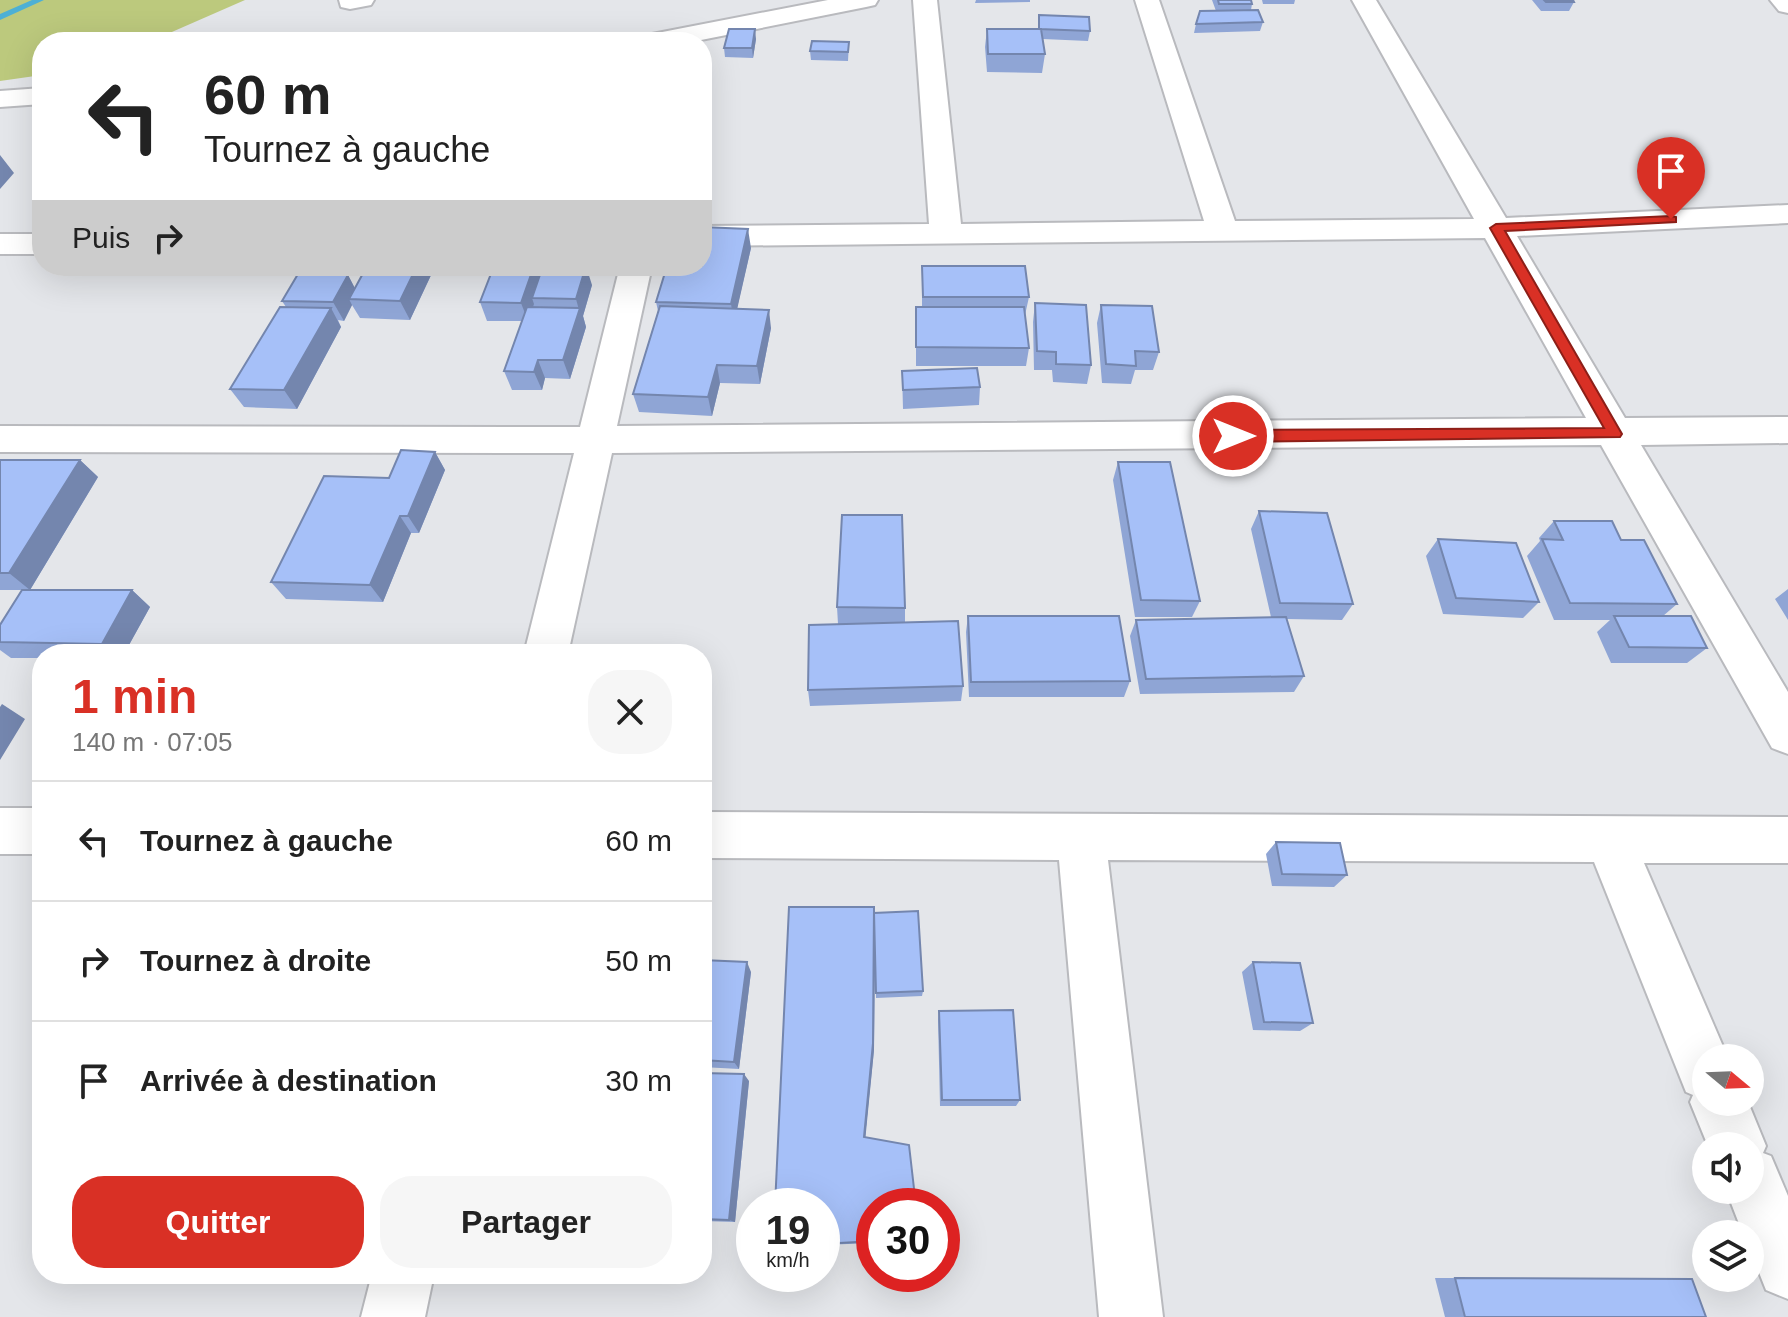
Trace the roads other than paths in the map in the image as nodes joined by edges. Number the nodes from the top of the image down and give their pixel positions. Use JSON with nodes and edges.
{"nodes":[{"id":1,"x":866,"y":0,"type":"edge"},
{"id":2,"x":925,"y":0,"type":"edge"},
{"id":3,"x":1147,"y":0,"type":"edge"},
{"id":4,"x":1364,"y":0,"type":"edge"},
{"id":5,"x":1782,"y":0,"type":"edge"},
{"id":6,"x":1788,"y":6,"type":"edge"},
{"id":7,"x":712,"y":33,"type":"edge"},
{"id":8,"x":32,"y":97,"type":"edge"},
{"id":9,"x":0,"y":99,"type":"edge"},
{"id":10,"x":1788,"y":214,"type":"edge"},
{"id":11,"x":1496,"y":228,"type":"junction"},
{"id":12,"x":1223,"y":231,"type":"junction"},
{"id":13,"x":946,"y":234,"type":"junction"},
{"id":14,"x":712,"y":236,"type":"edge"},
{"id":15,"x":0,"y":244,"type":"edge"},
{"id":16,"x":32,"y":244,"type":"edge"},
{"id":17,"x":634,"y":276,"type":"edge"},
{"id":18,"x":1788,"y":430,"type":"edge"},
{"id":19,"x":1615,"y":434,"type":"junction"},
{"id":20,"x":0,"y":439,"type":"edge"},
{"id":21,"x":596,"y":440,"type":"junction"},
{"id":22,"x":548,"y":644,"type":"edge"},
{"id":23,"x":1788,"y":734,"type":"edge"},
{"id":24,"x":0,"y":831,"type":"edge"},
{"id":25,"x":32,"y":831,"type":"edge"},
{"id":26,"x":712,"y":835,"type":"edge"},
{"id":27,"x":1081,"y":836,"type":"junction"},
{"id":28,"x":1609,"y":839,"type":"junction"},
{"id":29,"x":1788,"y":840,"type":"edge"},
{"id":30,"x":1694,"y":1044,"type":"edge"},
{"id":31,"x":1761,"y":1204,"type":"edge"},
{"id":32,"x":1788,"y":1268,"type":"edge"},
{"id":33,"x":401,"y":1284,"type":"edge"},
{"id":34,"x":393,"y":1317,"type":"edge"},
{"id":35,"x":1131,"y":1317,"type":"edge"}],
"edges":[{"from":1,"to":7,"type":"street"},
{"from":2,"to":13,"type":"street"},
{"from":3,"to":12,"type":"street"},
{"from":4,"to":11,"type":"street"},
{"from":5,"to":6,"type":"street"},
{"from":8,"to":9,"type":"street"},
{"from":10,"to":11,"type":"street"},
{"from":11,"to":12,"type":"street"},
{"from":11,"to":19,"type":"street"},
{"from":12,"to":13,"type":"street"},
{"from":13,"to":14,"type":"street"},
{"from":15,"to":16,"type":"street"},
{"from":17,"to":21,"type":"street"},
{"from":18,"to":19,"type":"street"},
{"from":19,"to":21,"type":"street"},
{"from":19,"to":23,"type":"street"},
{"from":20,"to":21,"type":"street"},
{"from":21,"to":22,"type":"street"},
{"from":24,"to":25,"type":"street"},
{"from":26,"to":27,"type":"street"},
{"from":27,"to":28,"type":"street"},
{"from":27,"to":35,"type":"street"},
{"from":28,"to":29,"type":"street"},
{"from":28,"to":30,"type":"street"},
{"from":31,"to":32,"type":"street"},
{"from":33,"to":34,"type":"street"}]}
